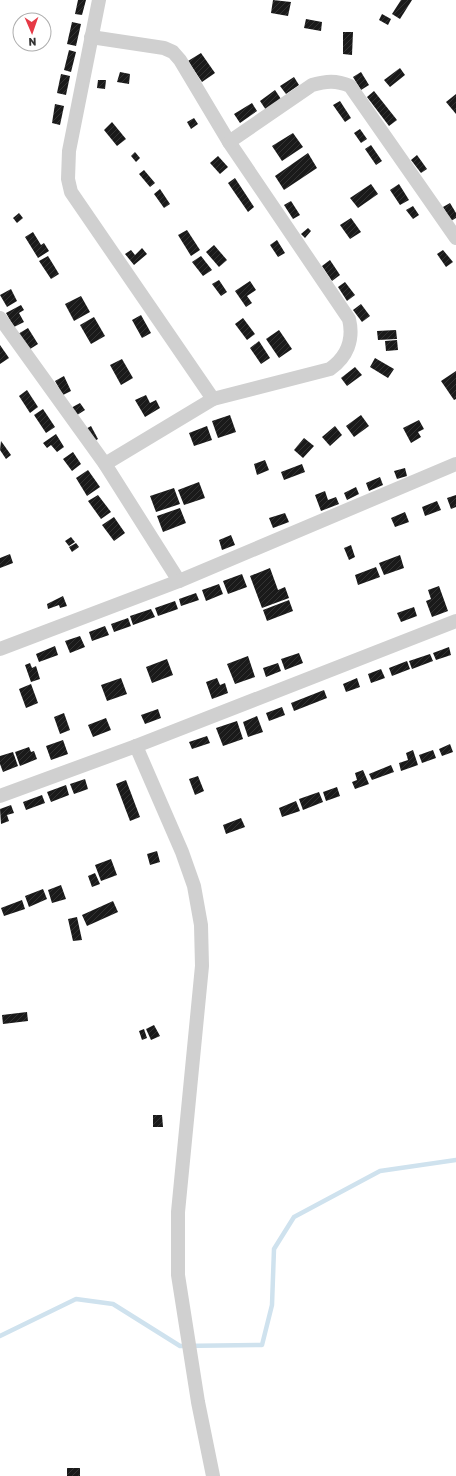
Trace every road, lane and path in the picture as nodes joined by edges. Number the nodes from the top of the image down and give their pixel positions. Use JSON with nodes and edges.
{"nodes":[{"id":1,"x":99,"y":0,"type":"edge"},
{"id":2,"x":91,"y":37,"type":"junction"},
{"id":3,"x":229,"y":142,"type":"junction"},
{"id":4,"x":456,"y":238,"type":"edge"},
{"id":5,"x":0,"y":318,"type":"edge"},
{"id":6,"x":213,"y":399,"type":"junction"},
{"id":7,"x":105,"y":464,"type":"junction"},
{"id":8,"x":456,"y":464,"type":"edge"},
{"id":9,"x":179,"y":581,"type":"junction"},
{"id":10,"x":456,"y":621,"type":"edge"},
{"id":11,"x":0,"y":649,"type":"edge"},
{"id":12,"x":136,"y":746,"type":"junction"},
{"id":13,"x":0,"y":796,"type":"edge"},
{"id":14,"x":213,"y":1476,"type":"edge"}],
"edges":[{"from":1,"to":2,"type":"street"},
{"from":2,"to":3,"type":"street"},
{"from":2,"to":6,"type":"street"},
{"from":3,"to":4,"type":"street"},
{"from":3,"to":6,"type":"street"},
{"from":5,"to":7,"type":"street"},
{"from":6,"to":7,"type":"street"},
{"from":7,"to":9,"type":"street"},
{"from":8,"to":9,"type":"street"},
{"from":9,"to":11,"type":"street"},
{"from":10,"to":12,"type":"street"},
{"from":12,"to":13,"type":"street"},
{"from":12,"to":14,"type":"street"}]}
